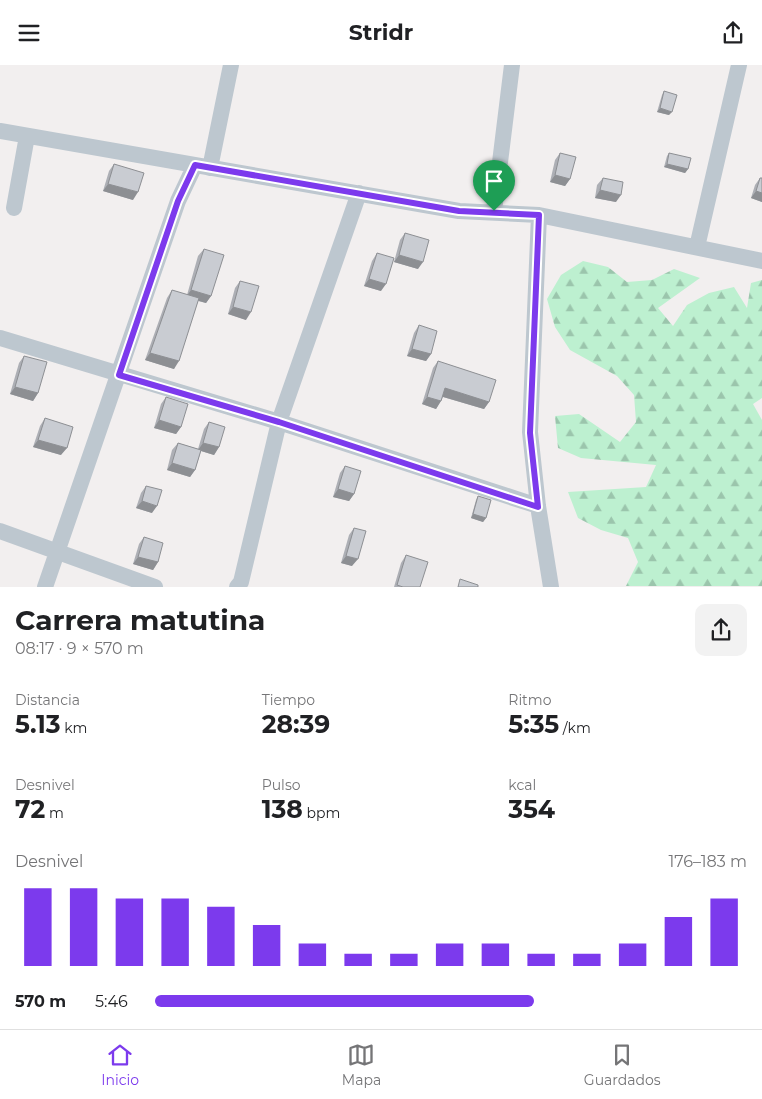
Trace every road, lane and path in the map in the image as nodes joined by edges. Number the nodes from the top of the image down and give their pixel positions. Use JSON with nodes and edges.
{"nodes":[{"id":1,"x":232,"y":65,"type":"edge"},
{"id":2,"x":512,"y":65,"type":"edge"},
{"id":3,"x":739,"y":65,"type":"edge"},
{"id":4,"x":0,"y":131,"type":"edge"},
{"id":5,"x":26,"y":135,"type":"junction"},
{"id":6,"x":202,"y":167,"type":"junction"},
{"id":7,"x":359,"y":193,"type":"junction"},
{"id":8,"x":14,"y":208,"type":"dead end"},
{"id":9,"x":494,"y":211,"type":"junction"},
{"id":10,"x":539,"y":215,"type":"junction"},
{"id":11,"x":697,"y":247,"type":"junction"},
{"id":12,"x":762,"y":261,"type":"edge"},
{"id":13,"x":0,"y":338,"type":"edge"},
{"id":14,"x":119,"y":375,"type":"junction"},
{"id":15,"x":279,"y":422,"type":"junction"},
{"id":16,"x":538,"y":507,"type":"junction"},
{"id":17,"x":0,"y":531,"type":"edge"},
{"id":18,"x":57,"y":551,"type":"junction"},
{"id":19,"x":245,"y":585,"type":"edge"},
{"id":20,"x":45,"y":587,"type":"edge"},
{"id":21,"x":155,"y":587,"type":"edge"},
{"id":22,"x":551,"y":587,"type":"edge"}],
"edges":[{"from":1,"to":6,"type":"street"},
{"from":2,"to":9,"type":"street"},
{"from":3,"to":11,"type":"street"},
{"from":4,"to":5,"type":"street"},
{"from":5,"to":6,"type":"street"},
{"from":5,"to":8,"type":"street"},
{"from":6,"to":7,"type":"street"},
{"from":6,"to":14,"type":"street"},
{"from":7,"to":9,"type":"street"},
{"from":7,"to":15,"type":"street"},
{"from":9,"to":10,"type":"street"},
{"from":10,"to":11,"type":"street"},
{"from":10,"to":16,"type":"street"},
{"from":11,"to":12,"type":"street"},
{"from":13,"to":14,"type":"street"},
{"from":14,"to":15,"type":"street"},
{"from":14,"to":18,"type":"street"},
{"from":15,"to":16,"type":"street"},
{"from":15,"to":19,"type":"street"},
{"from":16,"to":22,"type":"street"},
{"from":17,"to":18,"type":"street"},
{"from":18,"to":20,"type":"street"},
{"from":18,"to":21,"type":"street"}]}
